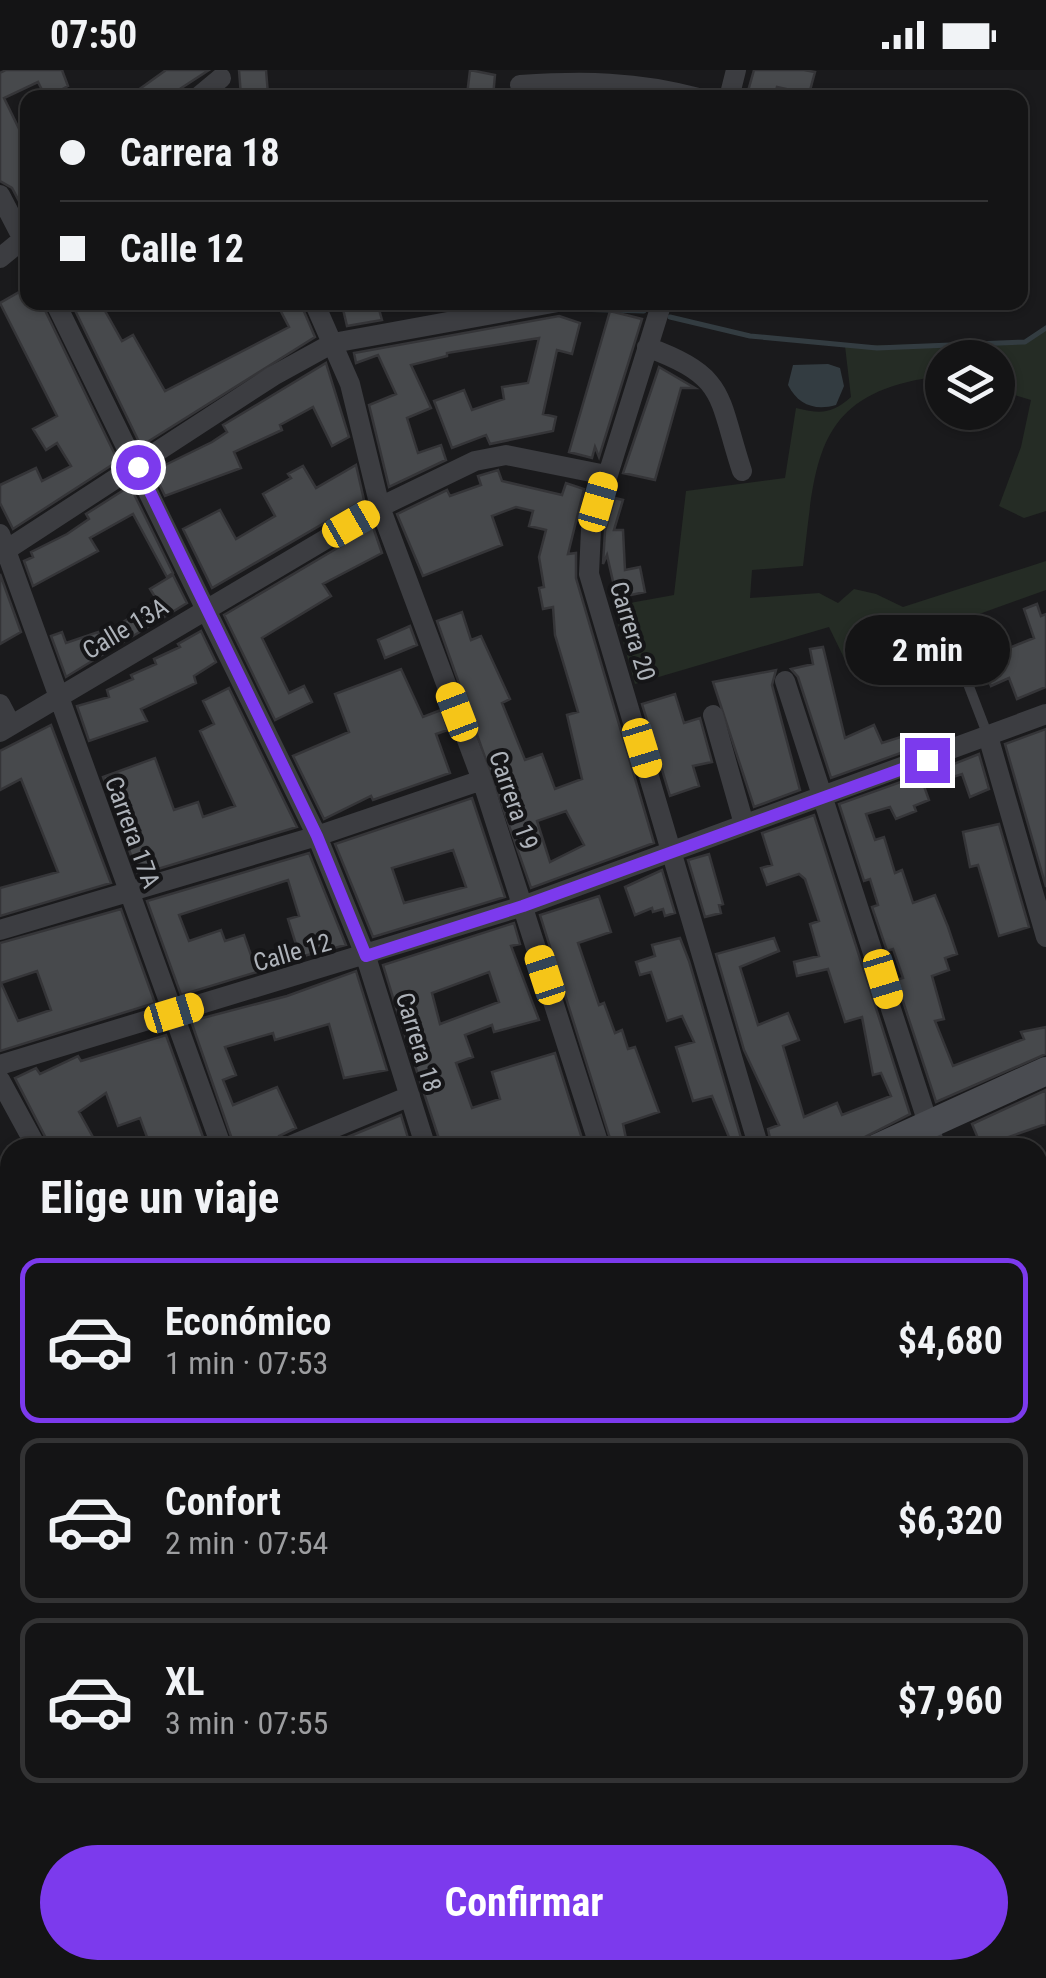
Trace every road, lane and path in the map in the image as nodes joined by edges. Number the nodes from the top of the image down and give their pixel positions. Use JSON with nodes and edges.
{"nodes":[{"id":1,"x":595,"y":75,"type":"edge"},
{"id":2,"x":516,"y":84,"type":"edge"},
{"id":3,"x":669,"y":90,"type":"edge"},
{"id":4,"x":0,"y":195,"type":"edge"},
{"id":5,"x":20,"y":230,"type":"edge"},
{"id":6,"x":59,"y":310,"type":"edge"},
{"id":7,"x":318,"y":310,"type":"edge"},
{"id":8,"x":514,"y":310,"type":"edge"},
{"id":9,"x":659,"y":310,"type":"edge"},
{"id":10,"x":334,"y":343,"type":"junction"},
{"id":11,"x":647,"y":347,"type":"junction"},
{"id":12,"x":138,"y":467,"type":"junction"},
{"id":13,"x":742,"y":472,"type":"dead end"},
{"id":14,"x":606,"y":475,"type":"junction"},
{"id":15,"x":380,"y":508,"type":"junction"},
{"id":16,"x":2,"y":546,"type":"edge"},
{"id":17,"x":206,"y":609,"type":"junction"},
{"id":18,"x":955,"y":650,"type":"dead end"},
{"id":19,"x":785,"y":680,"type":"dead end"},
{"id":20,"x":57,"y":698,"type":"junction"},
{"id":21,"x":0,"y":704,"type":"edge"},
{"id":22,"x":1046,"y":714,"type":"edge"},
{"id":23,"x":713,"y":715,"type":"dead end"},
{"id":24,"x":6,"y":729,"type":"edge"},
{"id":25,"x":988,"y":736,"type":"junction"},
{"id":26,"x":482,"y":780,"type":"junction"},
{"id":27,"x":826,"y":796,"type":"junction"},
{"id":28,"x":744,"y":824,"type":"junction"},
{"id":29,"x":317,"y":836,"type":"junction"},
{"id":30,"x":674,"y":853,"type":"junction"},
{"id":31,"x":129,"y":893,"type":"junction"},
{"id":32,"x":523,"y":906,"type":"junction"},
{"id":33,"x":0,"y":930,"type":"edge"},
{"id":34,"x":1046,"y":937,"type":"edge"},
{"id":35,"x":366,"y":956,"type":"junction"},
{"id":36,"x":174,"y":1013,"type":"junction"},
{"id":37,"x":0,"y":1065,"type":"edge"},
{"id":38,"x":1046,"y":1071,"type":"edge"},
{"id":39,"x":0,"y":1080,"type":"edge"},
{"id":40,"x":410,"y":1096,"type":"junction"},
{"id":41,"x":933,"y":1136,"type":"edge"},
{"id":42,"x":32,"y":1138,"type":"edge"},
{"id":43,"x":218,"y":1138,"type":"edge"},
{"id":44,"x":310,"y":1138,"type":"edge"},
{"id":45,"x":423,"y":1138,"type":"edge"},
{"id":46,"x":597,"y":1138,"type":"edge"},
{"id":47,"x":756,"y":1138,"type":"edge"}],
"edges":[{"from":1,"to":2,"type":"street"},
{"from":1,"to":3,"type":"street"},
{"from":4,"to":5,"type":"street"},
{"from":6,"to":12,"type":"street","name":"Carrera 18"},
{"from":7,"to":10,"type":"street","name":"Carrera 19"},
{"from":8,"to":10,"type":"street"},
{"from":9,"to":11,"type":"street","name":"Carrera 20"},
{"from":10,"to":12,"type":"street"},
{"from":10,"to":15,"type":"street","name":"Carrera 19"},
{"from":11,"to":13,"type":"street"},
{"from":11,"to":14,"type":"street","name":"Carrera 20"},
{"from":12,"to":16,"type":"street"},
{"from":12,"to":17,"type":"street","name":"Carrera 18"},
{"from":14,"to":15,"type":"street","name":"Calle 13A"},
{"from":14,"to":30,"type":"street","name":"Carrera 20"},
{"from":15,"to":17,"type":"street","name":"Calle 13A"},
{"from":15,"to":26,"type":"street","name":"Carrera 19"},
{"from":16,"to":20,"type":"street","name":"Carrera 17A"},
{"from":17,"to":20,"type":"street","name":"Calle 13A"},
{"from":17,"to":29,"type":"street","name":"Carrera 18"},
{"from":18,"to":25,"type":"lane"},
{"from":19,"to":27,"type":"street"},
{"from":20,"to":24,"type":"street","name":"Calle 13A"},
{"from":20,"to":31,"type":"street","name":"Carrera 17A"},
{"from":21,"to":24,"type":"street"},
{"from":22,"to":25,"type":"street","name":"Calle 12"},
{"from":23,"to":28,"type":"street"},
{"from":25,"to":27,"type":"street","name":"Calle 12"},
{"from":25,"to":34,"type":"street"},
{"from":26,"to":29,"type":"street"},
{"from":26,"to":32,"type":"street","name":"Carrera 19"},
{"from":27,"to":28,"type":"street","name":"Calle 12"},
{"from":27,"to":41,"type":"street"},
{"from":28,"to":30,"type":"street","name":"Calle 12"},
{"from":29,"to":31,"type":"street"},
{"from":29,"to":35,"type":"street","name":"Carrera 18"},
{"from":30,"to":32,"type":"street","name":"Calle 12"},
{"from":30,"to":47,"type":"street","name":"Carrera 20"},
{"from":31,"to":33,"type":"street"},
{"from":31,"to":36,"type":"street","name":"Carrera 17A"},
{"from":32,"to":35,"type":"street","name":"Calle 12"},
{"from":32,"to":46,"type":"street","name":"Carrera 19"},
{"from":35,"to":36,"type":"street","name":"Calle 12"},
{"from":35,"to":40,"type":"street","name":"Carrera 18"},
{"from":36,"to":37,"type":"street","name":"Calle 12"},
{"from":36,"to":43,"type":"street","name":"Carrera 17A"},
{"from":38,"to":41,"type":"main road"},
{"from":39,"to":42,"type":"street"},
{"from":40,"to":44,"type":"street"},
{"from":40,"to":45,"type":"street","name":"Carrera 18"}]}
